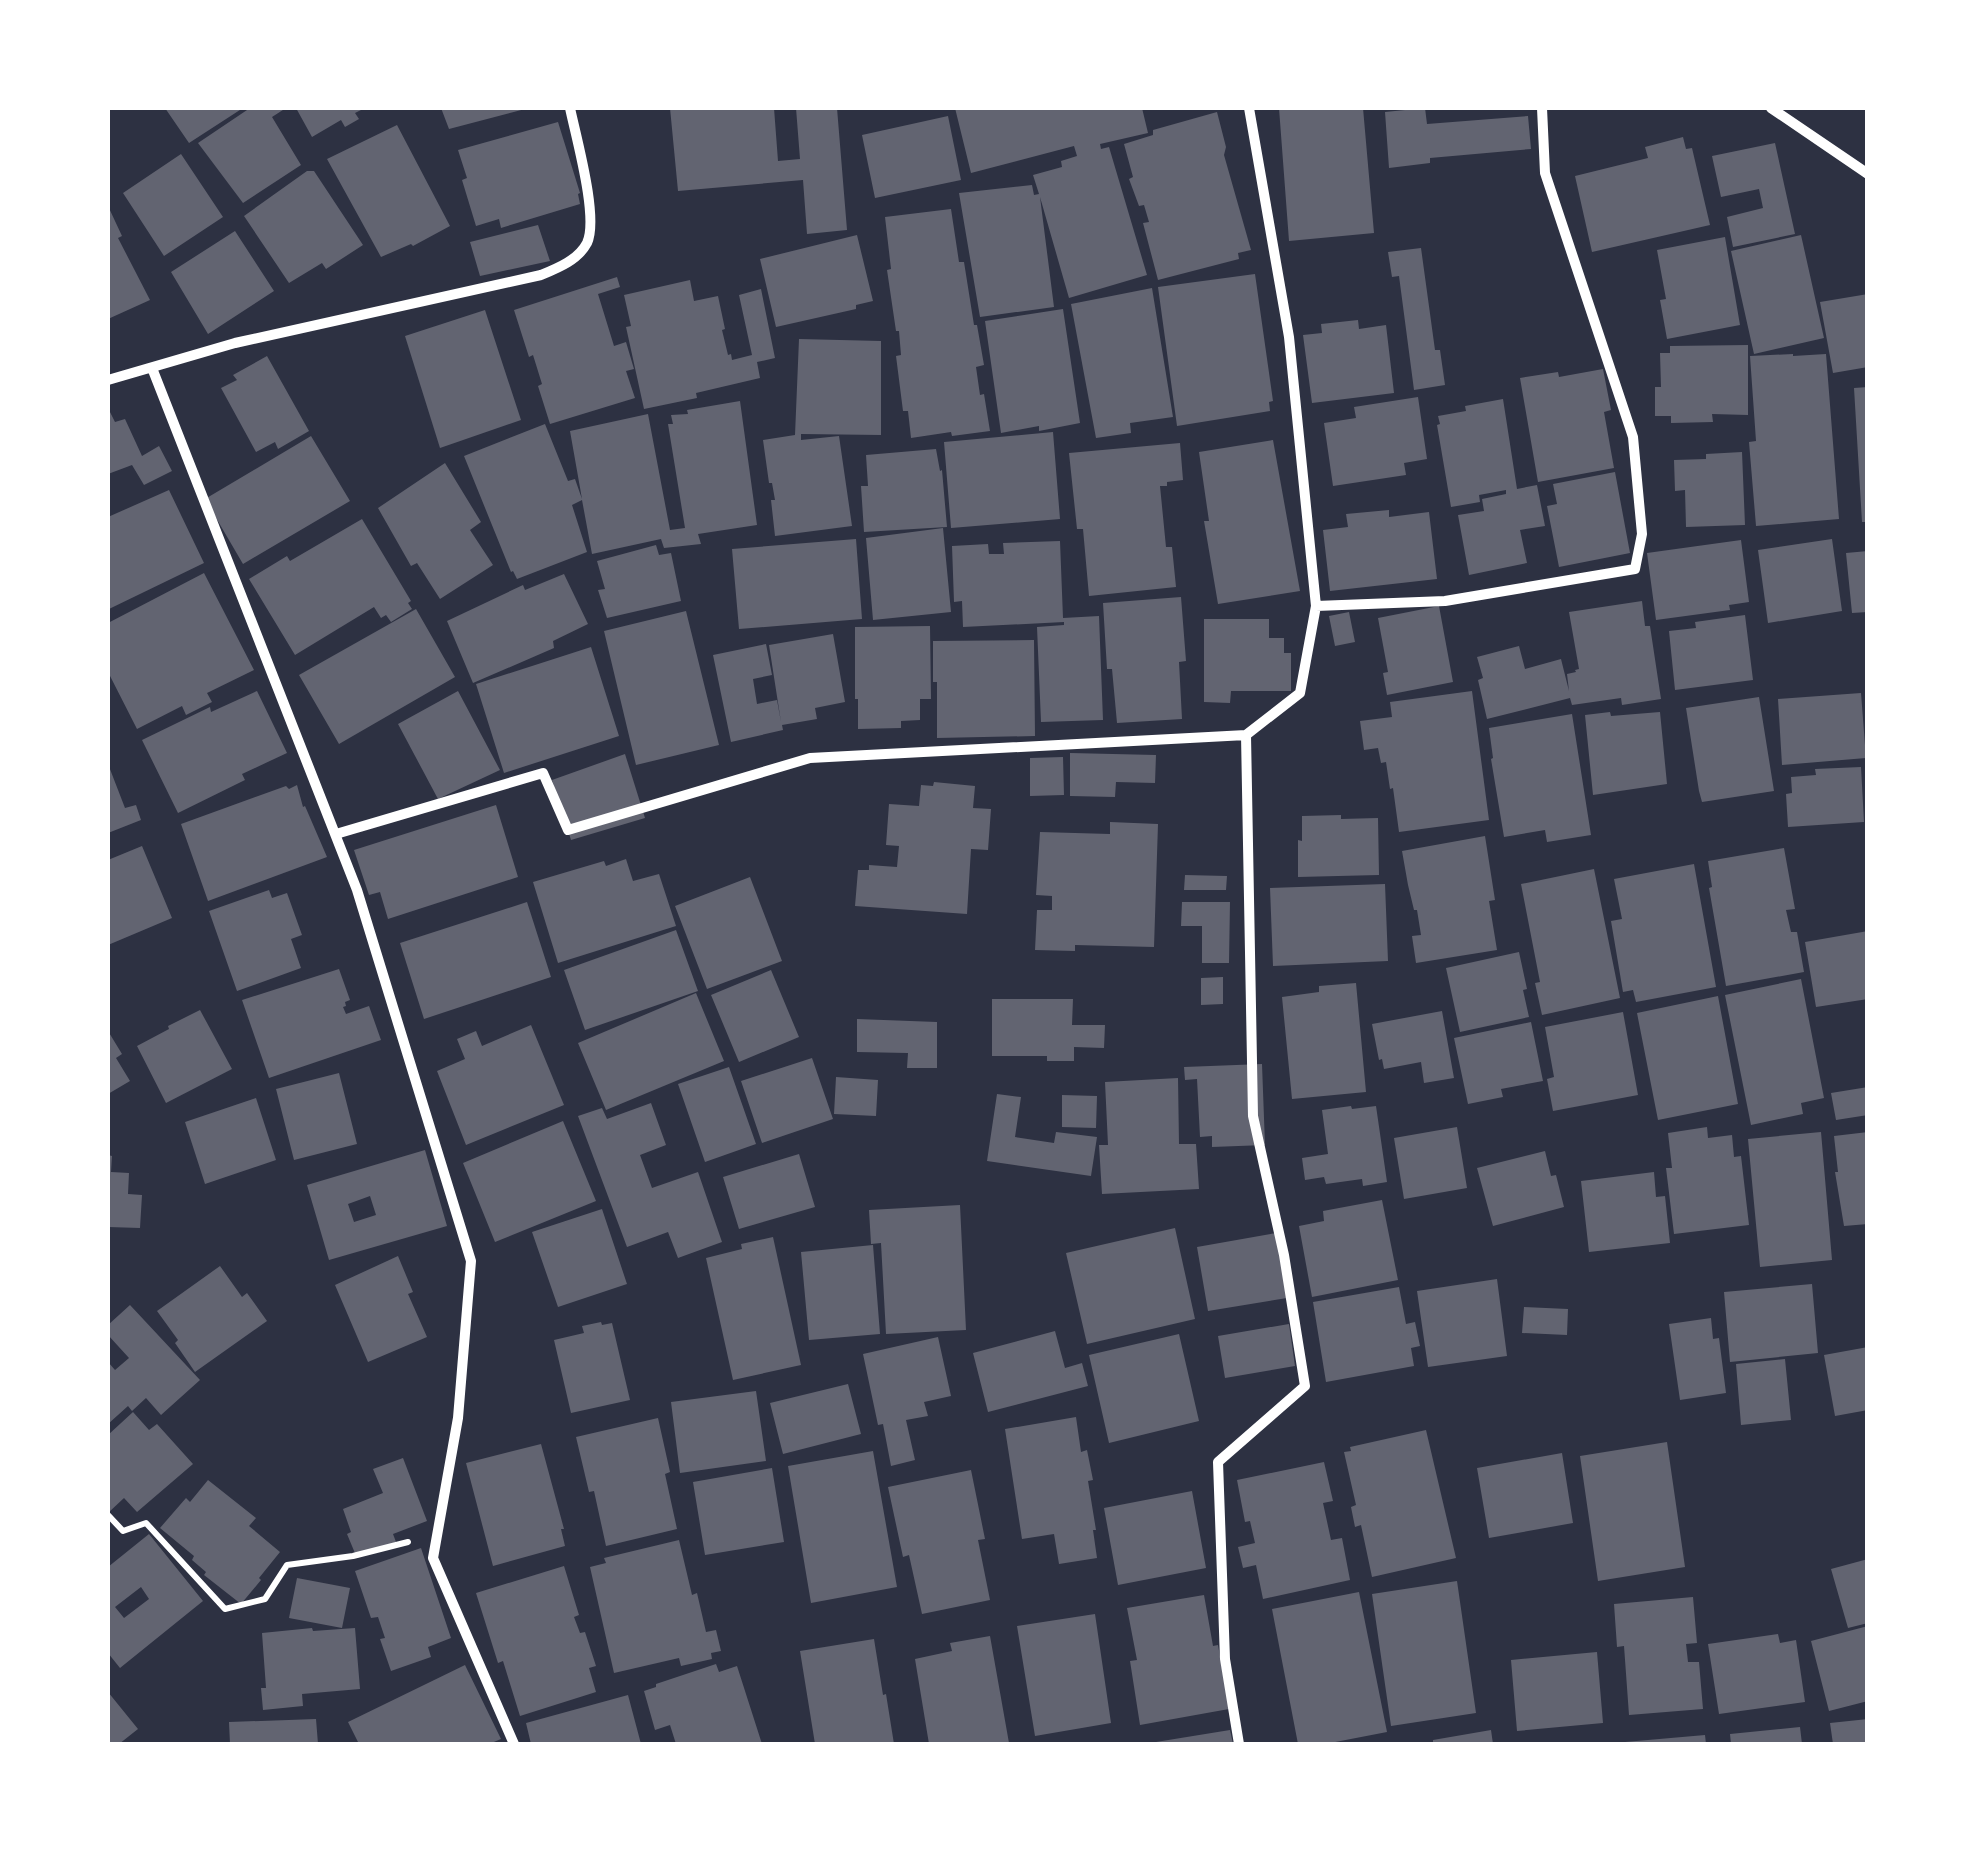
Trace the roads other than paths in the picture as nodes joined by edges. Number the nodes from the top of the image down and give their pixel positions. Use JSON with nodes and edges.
{"nodes":[{"id":1,"x":570,"y":108,"type":"edge"},
{"id":2,"x":1249,"y":108,"type":"edge"},
{"id":3,"x":1542,"y":108,"type":"edge"},
{"id":4,"x":1771,"y":108,"type":"edge"},
{"id":5,"x":1868,"y":174,"type":"edge"},
{"id":6,"x":152,"y":368,"type":"junction"},
{"id":7,"x":108,"y":380,"type":"edge"},
{"id":8,"x":1316,"y":606,"type":"junction"},
{"id":9,"x":1246,"y":735,"type":"junction"},
{"id":10,"x":336,"y":834,"type":"junction"},
{"id":11,"x":514,"y":1744,"type":"edge"},
{"id":12,"x":1239,"y":1744,"type":"edge"}],
"edges":[{"from":1,"to":6,"type":"street"},
{"from":2,"to":8,"type":"street"},
{"from":3,"to":8,"type":"street"},
{"from":4,"to":5,"type":"street"},
{"from":6,"to":7,"type":"street"},
{"from":6,"to":10,"type":"street"},
{"from":8,"to":9,"type":"street"},
{"from":9,"to":10,"type":"street"},
{"from":9,"to":12,"type":"street"},
{"from":10,"to":11,"type":"street"}]}
